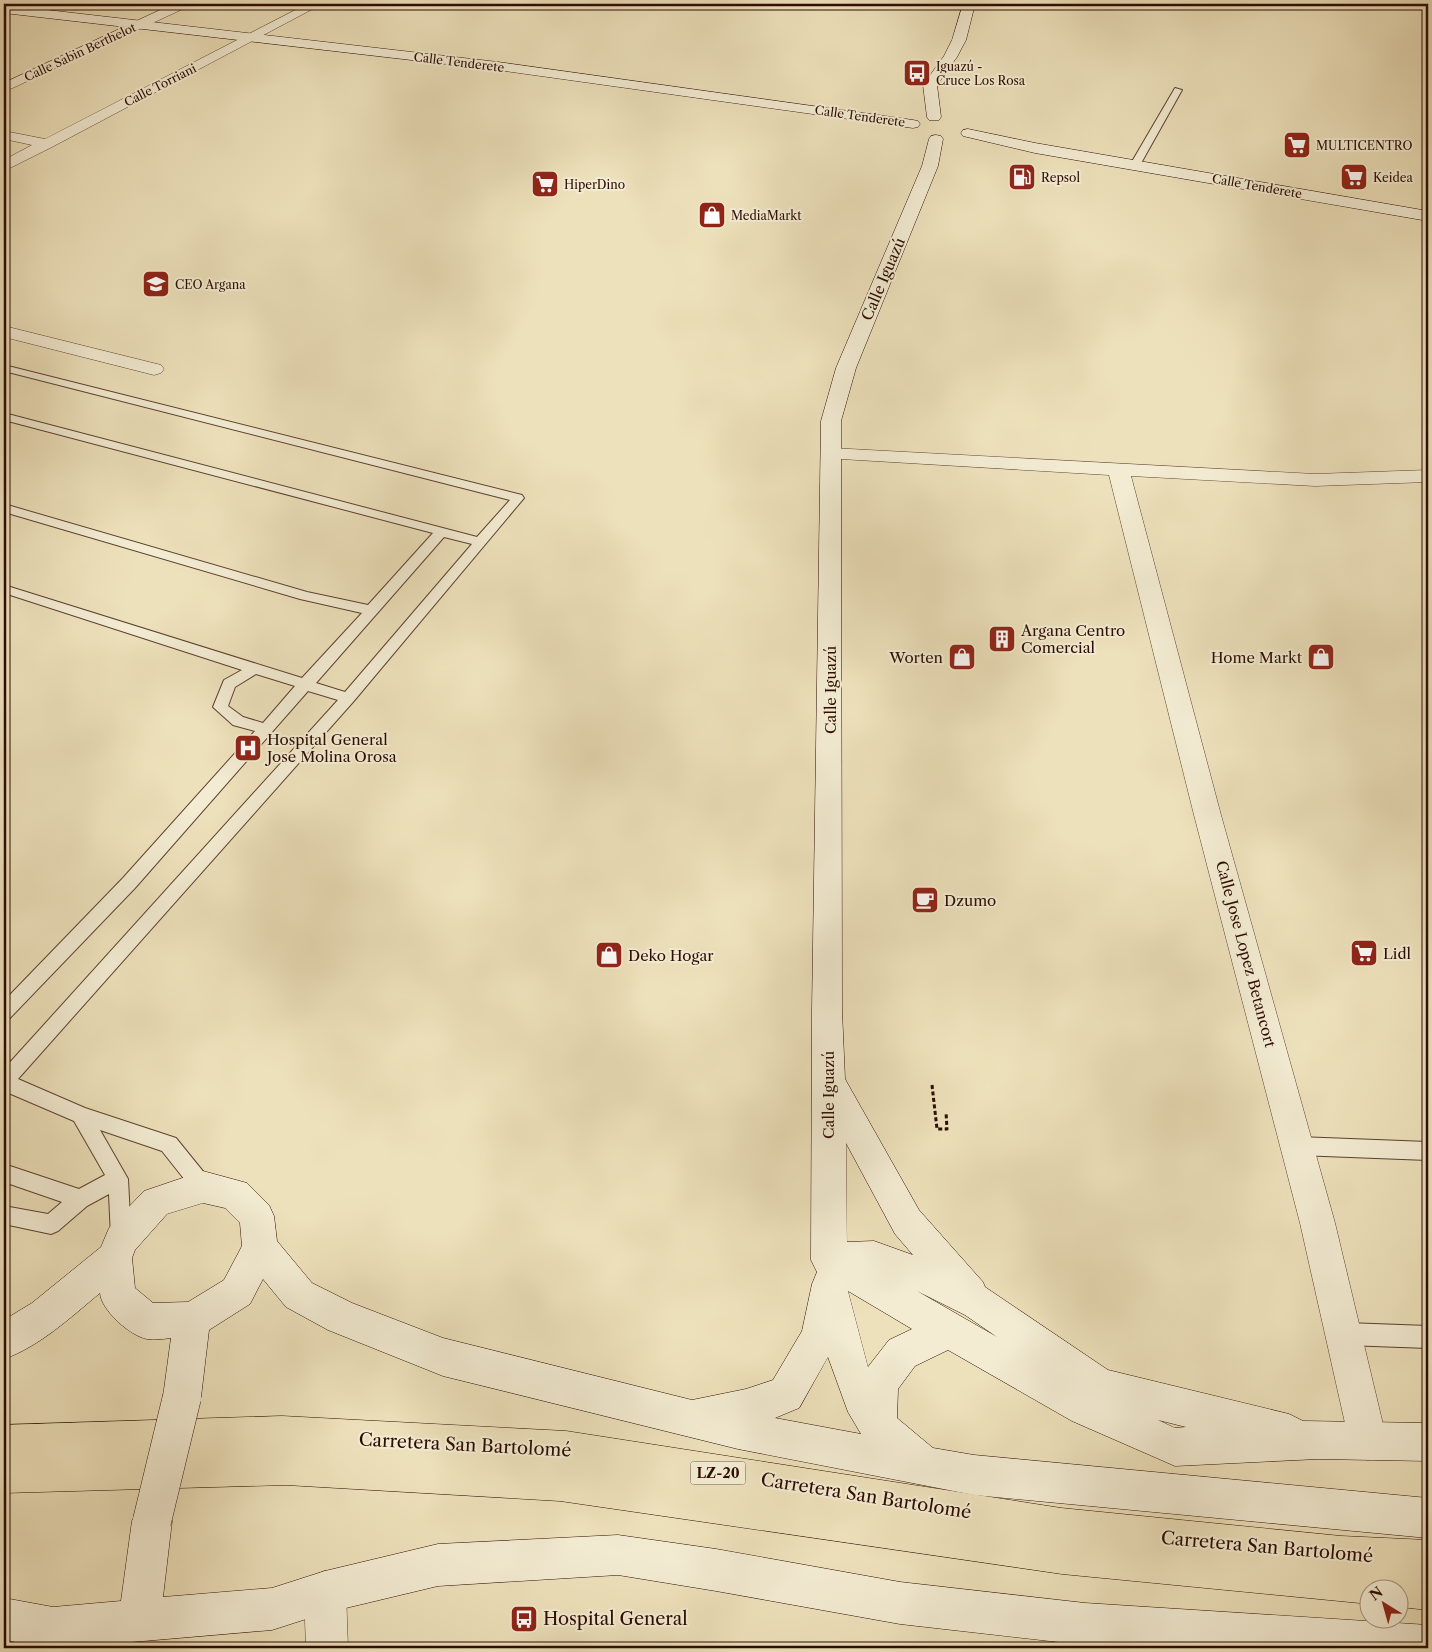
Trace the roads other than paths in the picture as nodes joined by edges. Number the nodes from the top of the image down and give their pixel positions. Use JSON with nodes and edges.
{"nodes":[{"id":1,"x":12,"y":4,"type":"edge"},
{"id":2,"x":183,"y":4,"type":"edge"},
{"id":3,"x":316,"y":4,"type":"edge"},
{"id":4,"x":969,"y":4,"type":"edge"},
{"id":5,"x":4,"y":8,"type":"edge"},
{"id":6,"x":138,"y":25,"type":"junction"},
{"id":7,"x":252,"y":38,"type":"junction"},
{"id":8,"x":4,"y":88,"type":"edge"},
{"id":9,"x":1178,"y":90,"type":"dead end"},
{"id":10,"x":913,"y":124,"type":"junction"},
{"id":11,"x":949,"y":129,"type":"junction"},
{"id":12,"x":4,"y":135,"type":"edge"},
{"id":13,"x":47,"y":144,"type":"junction"},
{"id":14,"x":1135,"y":165,"type":"junction"},
{"id":15,"x":4,"y":166,"type":"edge"},
{"id":16,"x":1428,"y":216,"type":"edge"},
{"id":17,"x":4,"y":332,"type":"edge"},
{"id":18,"x":4,"y":368,"type":"edge"},
{"id":19,"x":154,"y":369,"type":"dead end"},
{"id":20,"x":4,"y":416,"type":"edge"},
{"id":21,"x":831,"y":454,"type":"junction"},
{"id":22,"x":1118,"y":468,"type":"junction"},
{"id":23,"x":1428,"y":476,"type":"edge"},
{"id":24,"x":4,"y":508,"type":"edge"},
{"id":25,"x":441,"y":532,"type":"junction"},
{"id":26,"x":480,"y":542,"type":"junction"},
{"id":27,"x":4,"y":589,"type":"edge"},
{"id":28,"x":370,"y":610,"type":"junction"},
{"id":29,"x":254,"y":669,"type":"junction"},
{"id":30,"x":304,"y":684,"type":"junction"},
{"id":31,"x":348,"y":698,"type":"junction"},
{"id":32,"x":266,"y":729,"type":"junction"},
{"id":33,"x":4,"y":1013,"type":"edge"},
{"id":34,"x":4,"y":1082,"type":"edge"},
{"id":35,"x":829,"y":1082,"type":"junction"},
{"id":36,"x":81,"y":1115,"type":"junction"},
{"id":37,"x":1298,"y":1146,"type":"junction"},
{"id":38,"x":1428,"y":1152,"type":"edge"},
{"id":39,"x":4,"y":1172,"type":"edge"},
{"id":40,"x":118,"y":1179,"type":"junction"},
{"id":41,"x":203,"y":1187,"type":"junction"},
{"id":42,"x":80,"y":1199,"type":"junction"},
{"id":43,"x":4,"y":1215,"type":"edge"},
{"id":44,"x":260,"y":1248,"type":"junction"},
{"id":45,"x":118,"y":1249,"type":"junction"},
{"id":46,"x":829,"y":1272,"type":"junction"},
{"id":47,"x":978,"y":1302,"type":"junction"},
{"id":48,"x":192,"y":1320,"type":"junction"},
{"id":49,"x":949,"y":1330,"type":"junction"},
{"id":50,"x":1346,"y":1334,"type":"junction"},
{"id":51,"x":1428,"y":1337,"type":"edge"},
{"id":52,"x":4,"y":1341,"type":"edge"},
{"id":53,"x":689,"y":1418,"type":"junction"},
{"id":54,"x":878,"y":1425,"type":"junction"},
{"id":55,"x":1318,"y":1440,"type":"junction"},
{"id":56,"x":1368,"y":1441,"type":"junction"},
{"id":57,"x":1428,"y":1442,"type":"edge"},
{"id":58,"x":4,"y":1444,"type":"edge"},
{"id":59,"x":923,"y":1465,"type":"junction"},
{"id":60,"x":4,"y":1473,"type":"edge"},
{"id":61,"x":1428,"y":1518,"type":"edge"},
{"id":62,"x":1427,"y":1579,"type":"edge"},
{"id":63,"x":325,"y":1592,"type":"junction"},
{"id":64,"x":4,"y":1619,"type":"edge"},
{"id":65,"x":139,"y":1619,"type":"junction"},
{"id":66,"x":1086,"y":1636,"type":"edge"},
{"id":67,"x":1428,"y":1646,"type":"edge"},
{"id":68,"x":327,"y":1648,"type":"edge"}],
"edges":[{"from":1,"to":5,"type":"street"},
{"from":2,"to":6,"type":"street","name":"Calle Sabin Berthelot"},
{"from":3,"to":7,"type":"street","name":"Calle Torriani"},
{"from":4,"to":11,"type":"street","name":"Calle Iguazú"},
{"from":5,"to":6,"type":"street","name":"Calle Tenderete"},
{"from":6,"to":7,"type":"street","name":"Calle Tenderete"},
{"from":6,"to":8,"type":"street","name":"Calle Sabin Berthelot"},
{"from":7,"to":10,"type":"street","name":"Calle Tenderete"},
{"from":7,"to":13,"type":"street","name":"Calle Torriani"},
{"from":9,"to":14,"type":"lane"},
{"from":10,"to":11,"type":"street"},
{"from":10,"to":11,"type":"street","name":"Calle Tenderete"},
{"from":11,"to":14,"type":"street","name":"Calle Tenderete"},
{"from":11,"to":21,"type":"street","name":"Calle Iguazú"},
{"from":12,"to":13,"type":"street"},
{"from":13,"to":15,"type":"street","name":"Calle Torriani"},
{"from":14,"to":16,"type":"street","name":"Calle Tenderete"},
{"from":17,"to":19,"type":"street"},
{"from":18,"to":26,"type":"lane"},
{"from":20,"to":25,"type":"lane"},
{"from":21,"to":22,"type":"street"},
{"from":21,"to":35,"type":"street","name":"Calle Iguazú"},
{"from":22,"to":23,"type":"street"},
{"from":22,"to":37,"type":"street","name":"Calle Jose Lopez Betancort"},
{"from":24,"to":28,"type":"lane"},
{"from":25,"to":26,"type":"lane"},
{"from":25,"to":28,"type":"lane"},
{"from":26,"to":31,"type":"lane"},
{"from":27,"to":29,"type":"lane"},
{"from":28,"to":30,"type":"lane"},
{"from":29,"to":30,"type":"lane"},
{"from":29,"to":32,"type":"lane"},
{"from":30,"to":31,"type":"lane"},
{"from":30,"to":32,"type":"lane"},
{"from":31,"to":34,"type":"lane"},
{"from":32,"to":33,"type":"lane"},
{"from":34,"to":36,"type":"lane"},
{"from":35,"to":46,"type":"street","name":"Calle Iguazú"},
{"from":35,"to":47,"type":"street"},
{"from":36,"to":40,"type":"lane"},
{"from":36,"to":41,"type":"lane"},
{"from":37,"to":38,"type":"lane"},
{"from":37,"to":50,"type":"street","name":"Calle Jose Lopez Betancort"},
{"from":39,"to":42,"type":"lane"},
{"from":40,"to":42,"type":"lane"},
{"from":40,"to":45,"type":"lane"},
{"from":41,"to":44,"type":"street"},
{"from":41,"to":45,"type":"street"},
{"from":42,"to":43,"type":"lane"},
{"from":44,"to":48,"type":"street"},
{"from":44,"to":53,"type":"street"},
{"from":45,"to":48,"type":"street"},
{"from":45,"to":52,"type":"street"},
{"from":46,"to":47,"type":"street"},
{"from":46,"to":49,"type":"street"},
{"from":46,"to":53,"type":"street"},
{"from":46,"to":54,"type":"street"},
{"from":47,"to":55,"type":"street"},
{"from":48,"to":65,"type":"street","bridge":true},
{"from":49,"to":54,"type":"street"},
{"from":49,"to":55,"type":"street"},
{"from":50,"to":51,"type":"lane"},
{"from":50,"to":56,"type":"street","name":"Calle Jose Lopez Betancort"},
{"from":53,"to":59,"type":"street"},
{"from":54,"to":59,"type":"street"},
{"from":55,"to":56,"type":"street"},
{"from":56,"to":57,"type":"street"},
{"from":58,"to":62,"type":"main road","name":"Carretera San Bartolomé","number":"LZ-20"},
{"from":59,"to":61,"type":"street"},
{"from":60,"to":62,"type":"main road","name":"Carretera San Bartolomé","number":"LZ-20"},
{"from":63,"to":65,"type":"street"},
{"from":63,"to":66,"type":"street"},
{"from":63,"to":68,"type":"street"},
{"from":64,"to":65,"type":"street"},
{"from":66,"to":67,"type":"street"}]}
